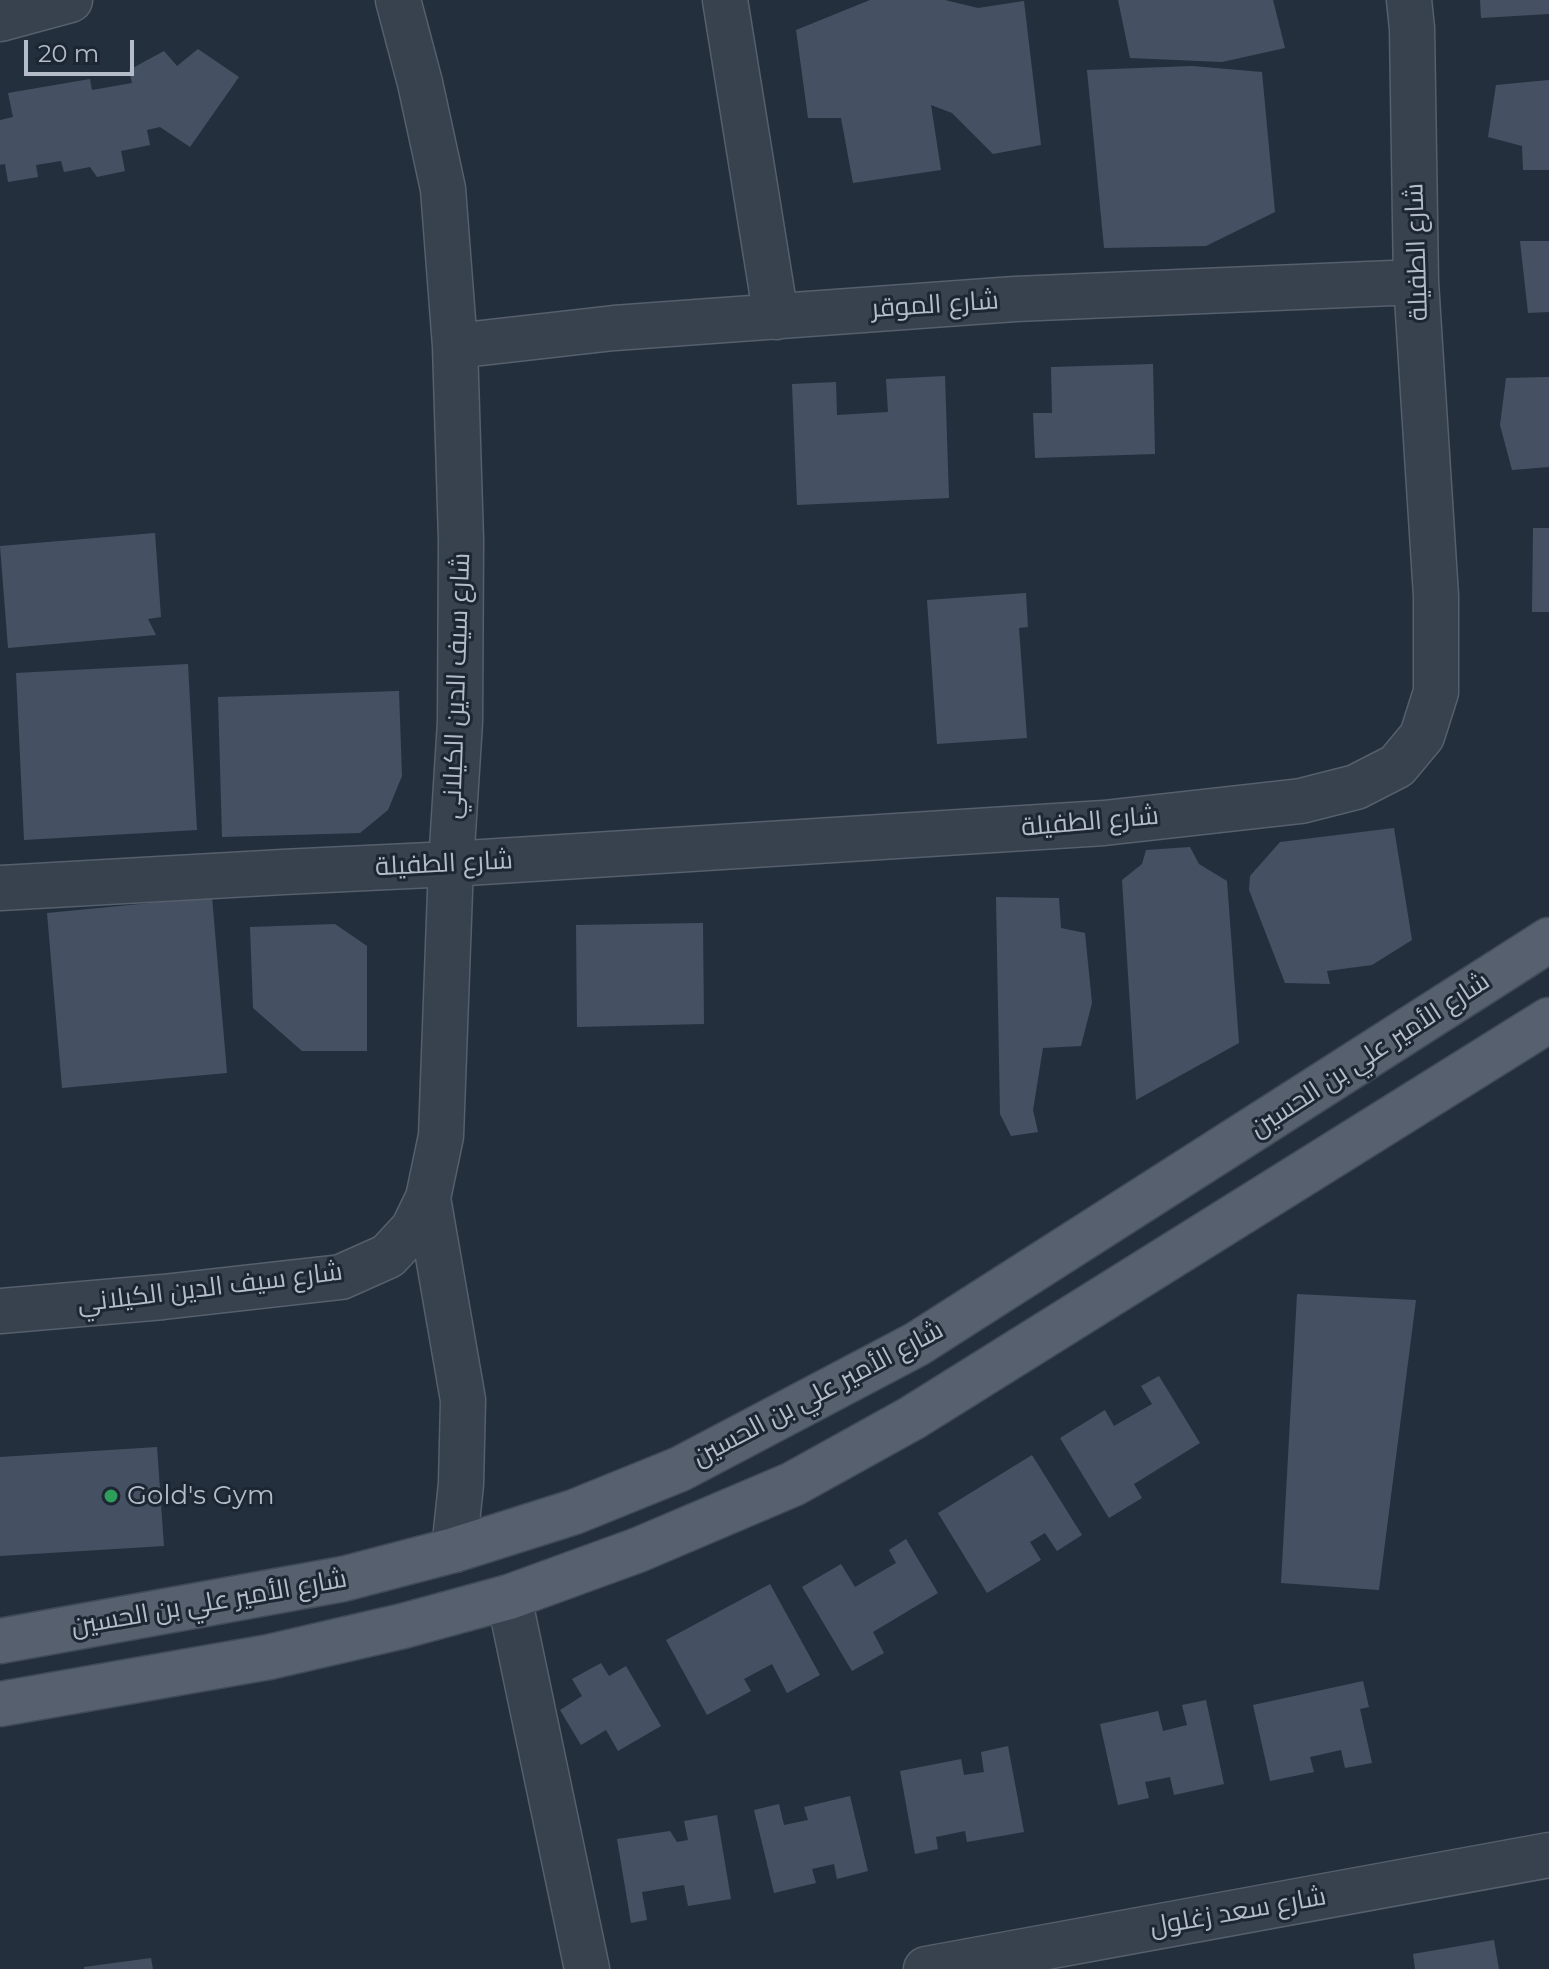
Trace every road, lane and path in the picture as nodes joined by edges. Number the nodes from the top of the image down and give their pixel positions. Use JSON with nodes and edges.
{"nodes":[{"id":1,"x":70,"y":0,"type":"edge"},
{"id":2,"x":398,"y":0,"type":"edge"},
{"id":3,"x":725,"y":0,"type":"edge"},
{"id":4,"x":1409,"y":0,"type":"edge"},
{"id":5,"x":0,"y":19,"type":"edge"},
{"id":6,"x":1416,"y":282,"type":"junction"},
{"id":7,"x":776,"y":317,"type":"junction"},
{"id":8,"x":455,"y":346,"type":"junction"},
{"id":9,"x":451,"y":864,"type":"junction"},
{"id":10,"x":0,"y":888,"type":"edge"},
{"id":11,"x":1549,"y":940,"type":"edge"},
{"id":12,"x":1549,"y":1020,"type":"edge"},
{"id":13,"x":428,"y":1198,"type":"junction"},
{"id":14,"x":0,"y":1311,"type":"edge"},
{"id":15,"x":454,"y":1550,"type":"junction"},
{"id":16,"x":509,"y":1597,"type":"junction"},
{"id":17,"x":0,"y":1641,"type":"edge"},
{"id":18,"x":0,"y":1704,"type":"edge"},
{"id":19,"x":1549,"y":1855,"type":"edge"},
{"id":20,"x":587,"y":1969,"type":"edge"},
{"id":21,"x":926,"y":1969,"type":"edge"}],
"edges":[{"from":1,"to":5,"type":"street"},
{"from":2,"to":8,"type":"street","name":"شارع سيف الدين الكيلاني"},
{"from":3,"to":7,"type":"street"},
{"from":4,"to":6,"type":"street","name":"شارع الطفيلة"},
{"from":6,"to":7,"type":"street","name":"شارع الموقر"},
{"from":6,"to":9,"type":"street","name":"شارع الطفيلة"},
{"from":7,"to":8,"type":"street","name":"شارع الموقر"},
{"from":8,"to":9,"type":"street","name":"شارع سيف الدين الكيلاني"},
{"from":9,"to":10,"type":"street","name":"شارع الطفيلة"},
{"from":9,"to":13,"type":"street","name":"شارع سيف الدين الكيلاني"},
{"from":11,"to":15,"type":"main road","name":"شارع الأمير علي بن الحسين"},
{"from":12,"to":16,"type":"main road"},
{"from":13,"to":14,"type":"street","name":"شارع سيف الدين الكيلاني"},
{"from":13,"to":15,"type":"street"},
{"from":15,"to":17,"type":"main road","name":"شارع الأمير علي بن الحسين"},
{"from":16,"to":18,"type":"main road"},
{"from":16,"to":20,"type":"street"},
{"from":19,"to":21,"type":"street","name":"شارع سعد زغلول"}]}
